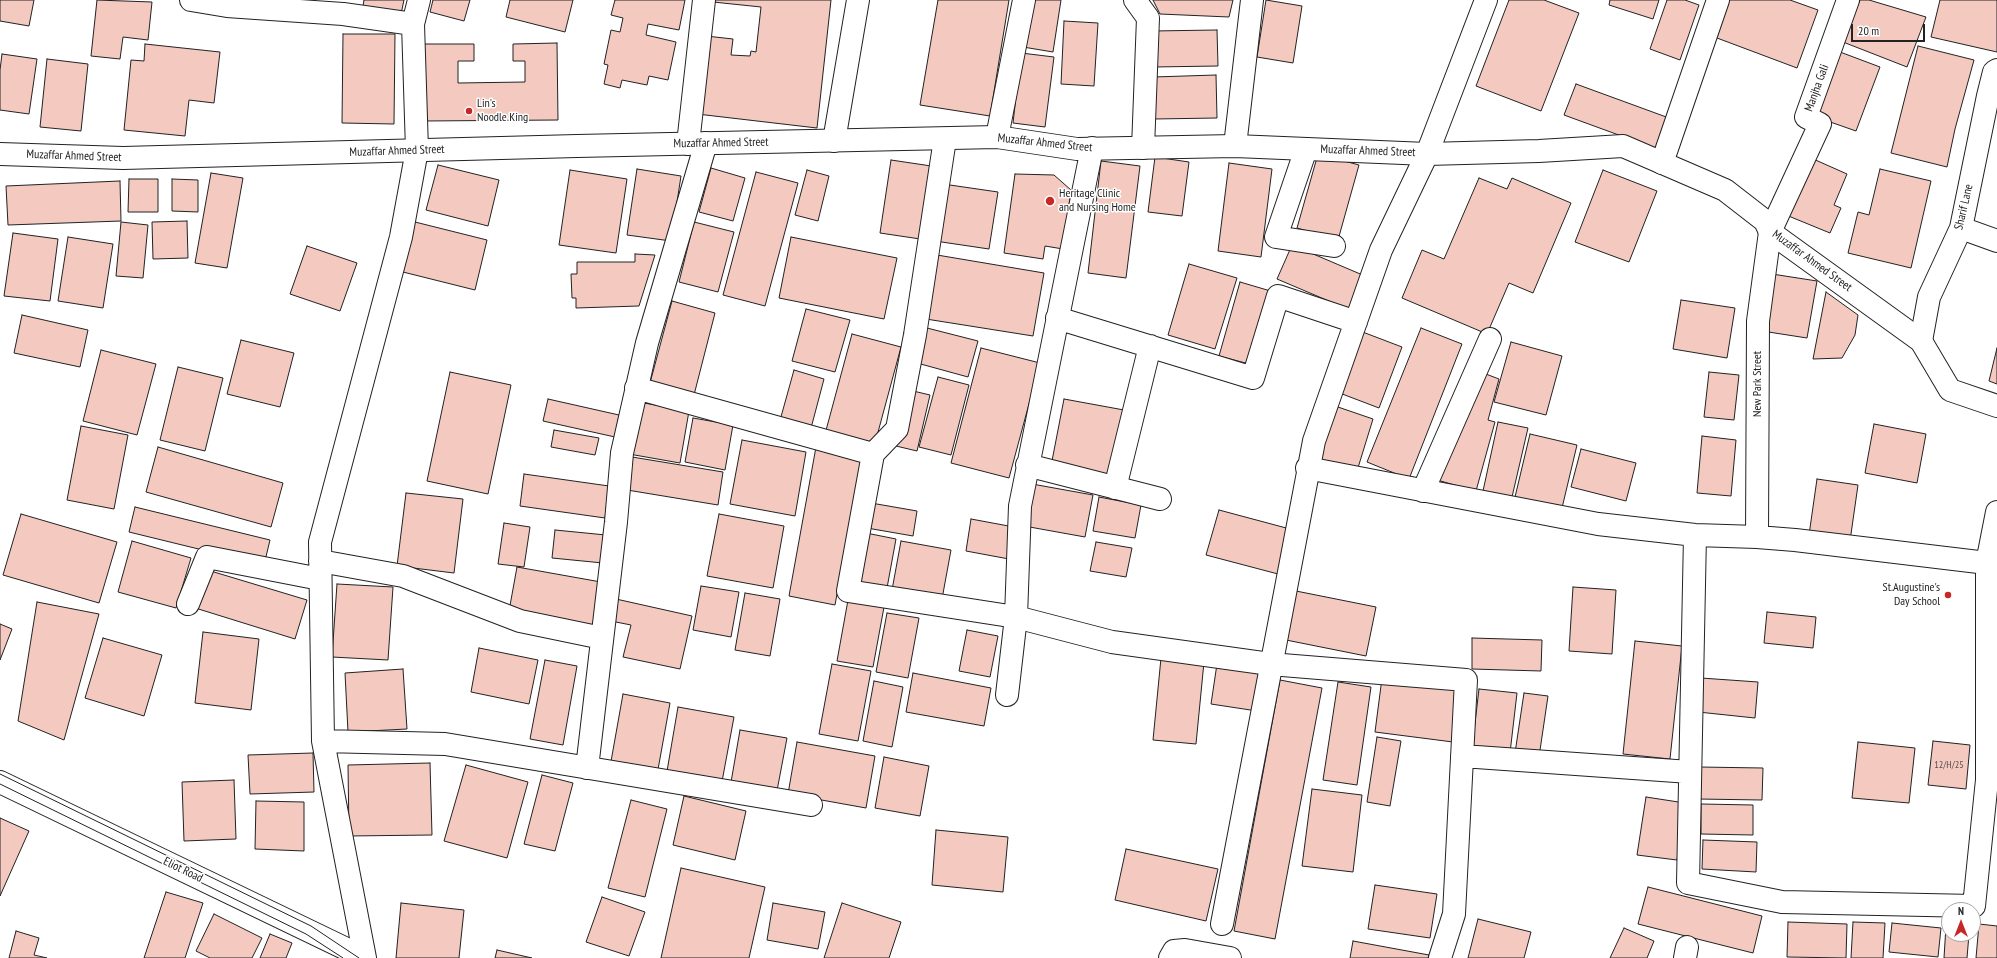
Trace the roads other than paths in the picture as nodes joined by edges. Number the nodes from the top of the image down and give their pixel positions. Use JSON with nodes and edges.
{"nodes":[{"id":1,"x":191,"y":0,"type":"edge"},
{"id":2,"x":419,"y":0,"type":"edge"},
{"id":3,"x":704,"y":0,"type":"edge"},
{"id":4,"x":858,"y":0,"type":"edge"},
{"id":5,"x":1024,"y":0,"type":"edge"},
{"id":6,"x":1135,"y":0,"type":"edge"},
{"id":7,"x":1252,"y":0,"type":"edge"},
{"id":8,"x":1486,"y":0,"type":"edge"},
{"id":9,"x":1718,"y":0,"type":"edge"},
{"id":10,"x":1848,"y":0,"type":"edge"},
{"id":11,"x":413,"y":24,"type":"junction"},
{"id":12,"x":1997,"y":70,"type":"edge"},
{"id":13,"x":997,"y":137,"type":"junction"},
{"id":14,"x":945,"y":139,"type":"junction"},
{"id":15,"x":834,"y":141,"type":"junction"},
{"id":16,"x":697,"y":143,"type":"junction"},
{"id":17,"x":1235,"y":146,"type":"junction"},
{"id":18,"x":1092,"y":148,"type":"junction"},
{"id":19,"x":1143,"y":148,"type":"junction"},
{"id":20,"x":1306,"y":149,"type":"junction"},
{"id":21,"x":417,"y":150,"type":"junction"},
{"id":22,"x":0,"y":154,"type":"edge"},
{"id":23,"x":1427,"y":154,"type":"junction"},
{"id":24,"x":1662,"y":163,"type":"junction"},
{"id":25,"x":1961,"y":228,"type":"junction"},
{"id":26,"x":1770,"y":232,"type":"junction"},
{"id":27,"x":1997,"y":241,"type":"edge"},
{"id":28,"x":1334,"y":246,"type":"dead end"},
{"id":29,"x":1057,"y":318,"type":"junction"},
{"id":30,"x":1356,"y":322,"type":"junction"},
{"id":31,"x":1490,"y":339,"type":"dead end"},
{"id":32,"x":1922,"y":341,"type":"junction"},
{"id":33,"x":1150,"y":346,"type":"junction"},
{"id":34,"x":636,"y":388,"type":"junction"},
{"id":35,"x":1997,"y":406,"type":"edge"},
{"id":36,"x":873,"y":454,"type":"junction"},
{"id":37,"x":1027,"y":465,"type":"junction"},
{"id":38,"x":1307,"y":468,"type":"junction"},
{"id":39,"x":1115,"y":488,"type":"junction"},
{"id":40,"x":1423,"y":490,"type":"junction"},
{"id":41,"x":1160,"y":499,"type":"dead end"},
{"id":42,"x":1997,"y":512,"type":"edge"},
{"id":43,"x":1695,"y":535,"type":"junction"},
{"id":44,"x":1757,"y":537,"type":"junction"},
{"id":45,"x":1987,"y":563,"type":"junction"},
{"id":46,"x":320,"y":570,"type":"junction"},
{"id":47,"x":188,"y":604,"type":"dead end"},
{"id":48,"x":1016,"y":617,"type":"junction"},
{"id":49,"x":602,"y":638,"type":"junction"},
{"id":50,"x":1270,"y":664,"type":"junction"},
{"id":51,"x":1007,"y":695,"type":"dead end"},
{"id":52,"x":324,"y":742,"type":"junction"},
{"id":53,"x":1462,"y":756,"type":"junction"},
{"id":54,"x":588,"y":768,"type":"junction"},
{"id":55,"x":1690,"y":772,"type":"junction"},
{"id":56,"x":0,"y":782,"type":"edge"},
{"id":57,"x":811,"y":805,"type":"dead end"},
{"id":58,"x":1222,"y":924,"type":"dead end"},
{"id":59,"x":365,"y":958,"type":"edge"},
{"id":60,"x":1170,"y":958,"type":"edge"},
{"id":61,"x":1230,"y":958,"type":"edge"},
{"id":62,"x":1440,"y":958,"type":"edge"}],
"edges":[{"from":1,"to":11,"type":"street"},
{"from":2,"to":11,"type":"street"},
{"from":3,"to":16,"type":"street"},
{"from":4,"to":15,"type":"street"},
{"from":5,"to":13,"type":"street"},
{"from":6,"to":19,"type":"street"},
{"from":7,"to":17,"type":"street"},
{"from":8,"to":23,"type":"street"},
{"from":9,"to":24,"type":"street"},
{"from":10,"to":26,"type":"street","name":"Manjha Gali"},
{"from":11,"to":21,"type":"street"},
{"from":12,"to":25,"type":"street","name":"Sharif Lane"},
{"from":13,"to":14,"type":"street","name":"Muzaffar Ahmed Street"},
{"from":13,"to":18,"type":"street","name":"Muzaffar Ahmed Street"},
{"from":14,"to":15,"type":"street","name":"Muzaffar Ahmed Street"},
{"from":14,"to":36,"type":"street"},
{"from":15,"to":16,"type":"street","name":"Muzaffar Ahmed Street"},
{"from":16,"to":21,"type":"street","name":"Muzaffar Ahmed Street"},
{"from":16,"to":34,"type":"street"},
{"from":17,"to":19,"type":"street","name":"Muzaffar Ahmed Street"},
{"from":17,"to":20,"type":"street","name":"Muzaffar Ahmed Street"},
{"from":18,"to":19,"type":"street","name":"Muzaffar Ahmed Street"},
{"from":18,"to":29,"type":"street"},
{"from":20,"to":23,"type":"street","name":"Muzaffar Ahmed Street"},
{"from":20,"to":28,"type":"street"},
{"from":21,"to":22,"type":"street","name":"Muzaffar Ahmed Street"},
{"from":21,"to":46,"type":"street"},
{"from":23,"to":24,"type":"street","name":"Muzaffar Ahmed Street"},
{"from":23,"to":30,"type":"street"},
{"from":24,"to":26,"type":"street","name":"Muzaffar Ahmed Street"},
{"from":25,"to":27,"type":"street"},
{"from":25,"to":32,"type":"street","name":"Sharif Lane"},
{"from":26,"to":32,"type":"street","name":"Muzaffar Ahmed Street"},
{"from":26,"to":44,"type":"street","name":"New Park Street"},
{"from":29,"to":33,"type":"street"},
{"from":29,"to":37,"type":"street"},
{"from":30,"to":33,"type":"street"},
{"from":30,"to":38,"type":"street"},
{"from":31,"to":40,"type":"street"},
{"from":32,"to":35,"type":"street","name":"Muzaffar Ahmed Street"},
{"from":33,"to":39,"type":"street"},
{"from":34,"to":36,"type":"street"},
{"from":34,"to":49,"type":"street"},
{"from":36,"to":48,"type":"street"},
{"from":37,"to":39,"type":"street"},
{"from":37,"to":48,"type":"street"},
{"from":38,"to":40,"type":"street"},
{"from":38,"to":50,"type":"street"},
{"from":39,"to":41,"type":"street"},
{"from":40,"to":43,"type":"street"},
{"from":42,"to":45,"type":"street"},
{"from":43,"to":44,"type":"street"},
{"from":43,"to":55,"type":"street"},
{"from":44,"to":45,"type":"street"},
{"from":45,"to":55,"type":"street"},
{"from":46,"to":47,"type":"street"},
{"from":46,"to":49,"type":"street"},
{"from":46,"to":52,"type":"street"},
{"from":48,"to":50,"type":"street"},
{"from":48,"to":51,"type":"street"},
{"from":49,"to":54,"type":"street"},
{"from":50,"to":53,"type":"street"},
{"from":50,"to":58,"type":"street"},
{"from":52,"to":54,"type":"street"},
{"from":52,"to":59,"type":"street"},
{"from":53,"to":55,"type":"street"},
{"from":53,"to":62,"type":"street"},
{"from":54,"to":57,"type":"street"},
{"from":56,"to":59,"type":"street","name":"Eliot Road"},
{"from":60,"to":61,"type":"street"}]}
